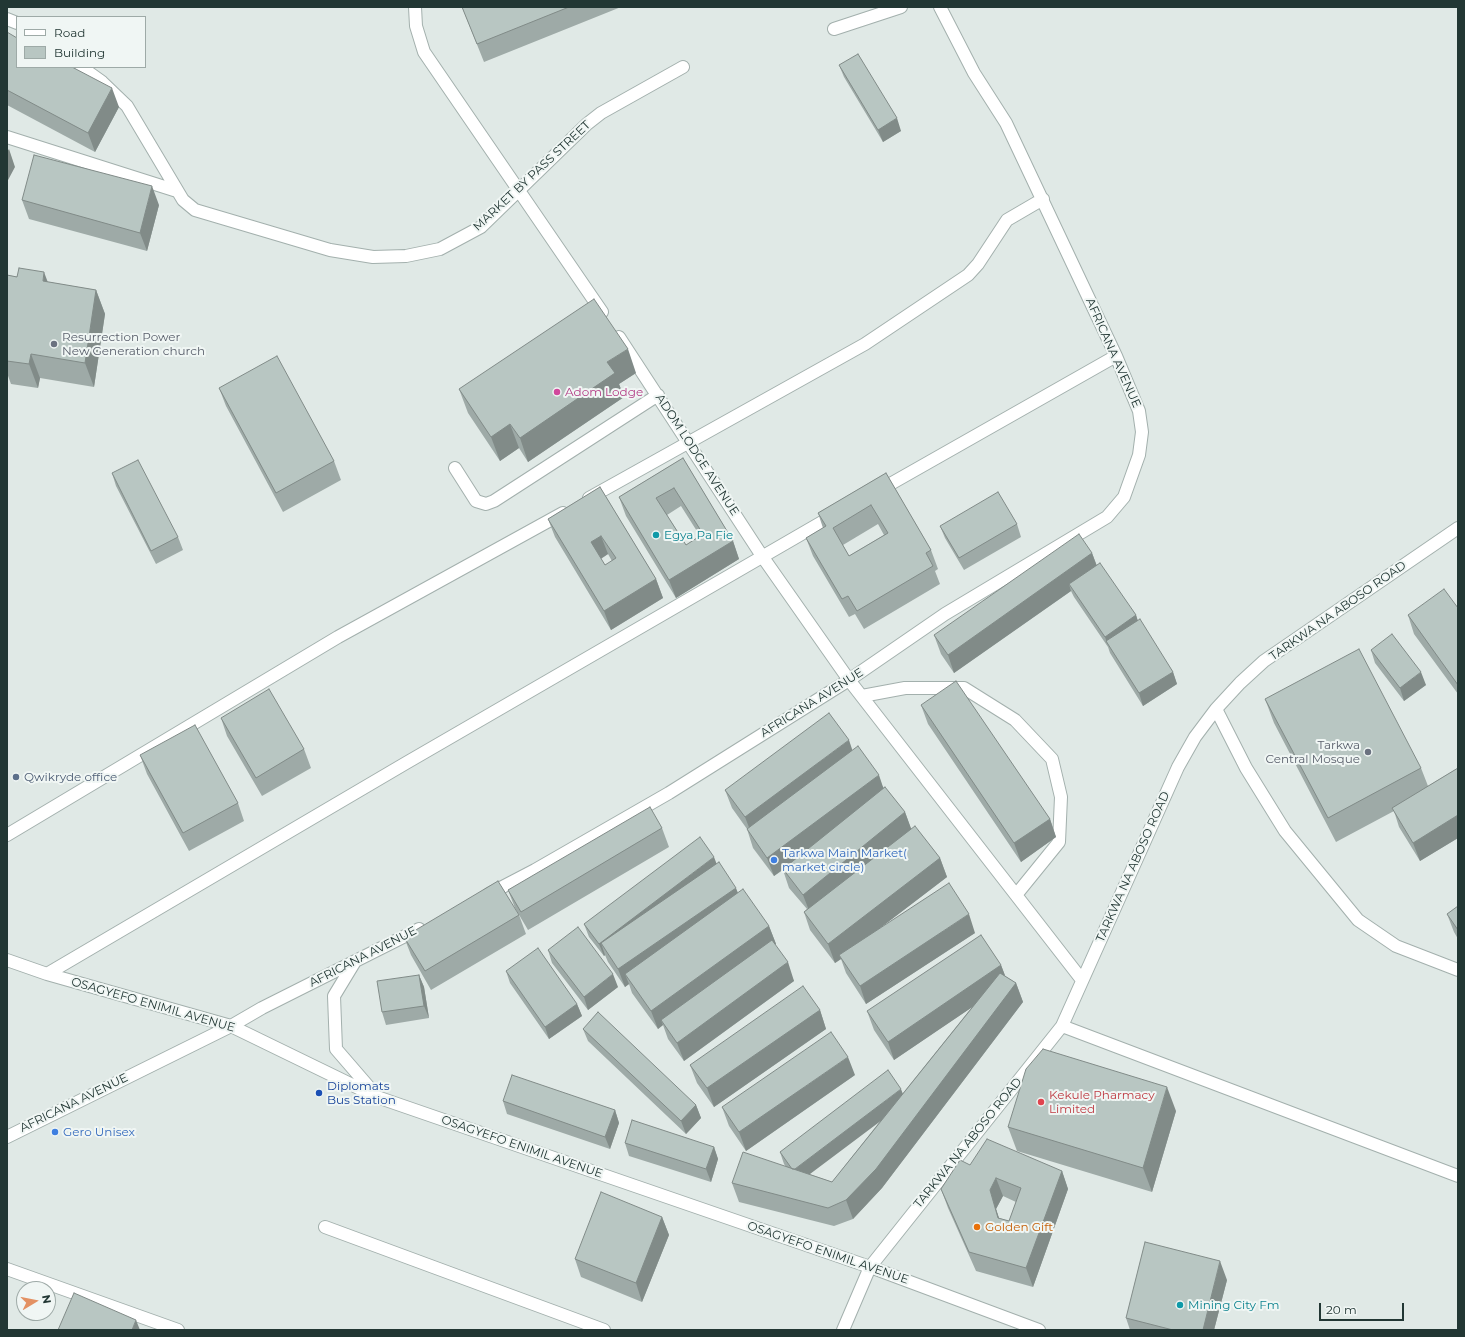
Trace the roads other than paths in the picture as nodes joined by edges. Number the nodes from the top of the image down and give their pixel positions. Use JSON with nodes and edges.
{"nodes":[{"id":1,"x":415,"y":7,"type":"edge"},
{"id":2,"x":901,"y":7,"type":"edge"},
{"id":3,"x":940,"y":7,"type":"edge"},
{"id":4,"x":834,"y":29,"type":"dead end"},
{"id":5,"x":683,"y":67,"type":"dead end"},
{"id":6,"x":82,"y":68,"type":"edge"},
{"id":7,"x":7,"y":137,"type":"edge"},
{"id":8,"x":519,"y":190,"type":"junction"},
{"id":9,"x":177,"y":191,"type":"junction"},
{"id":10,"x":1043,"y":199,"type":"junction"},
{"id":11,"x":1116,"y":356,"type":"junction"},
{"id":12,"x":658,"y":395,"type":"junction"},
{"id":13,"x":690,"y":442,"type":"junction"},
{"id":14,"x":454,"y":468,"type":"dead end"},
{"id":15,"x":866,"y":497,"type":"edge"},
{"id":16,"x":846,"y":509,"type":"edge"},
{"id":17,"x":1458,"y":528,"type":"edge"},
{"id":18,"x":762,"y":556,"type":"junction"},
{"id":19,"x":849,"y":680,"type":"junction"},
{"id":20,"x":862,"y":696,"type":"junction"},
{"id":21,"x":1216,"y":709,"type":"junction"},
{"id":22,"x":7,"y":836,"type":"edge"},
{"id":23,"x":1016,"y":895,"type":"junction"},
{"id":24,"x":480,"y":898,"type":"edge"},
{"id":25,"x":431,"y":923,"type":"edge"},
{"id":26,"x":7,"y":960,"type":"edge"},
{"id":27,"x":354,"y":963,"type":"junction"},
{"id":28,"x":1458,"y":970,"type":"edge"},
{"id":29,"x":47,"y":974,"type":"junction"},
{"id":30,"x":1082,"y":980,"type":"junction"},
{"id":31,"x":231,"y":1026,"type":"junction"},
{"id":32,"x":1062,"y":1026,"type":"junction"},
{"id":33,"x":377,"y":1097,"type":"junction"},
{"id":34,"x":7,"y":1137,"type":"edge"},
{"id":35,"x":1458,"y":1176,"type":"edge"},
{"id":36,"x":325,"y":1227,"type":"dead end"},
{"id":37,"x":870,"y":1267,"type":"junction"},
{"id":38,"x":7,"y":1269,"type":"edge"},
{"id":39,"x":178,"y":1330,"type":"edge"},
{"id":40,"x":604,"y":1330,"type":"edge"},
{"id":41,"x":843,"y":1330,"type":"edge"},
{"id":42,"x":1039,"y":1330,"type":"edge"}],
"edges":[{"from":1,"to":8,"type":"street","name":"ADOM LODGE AVENUE"},
{"from":2,"to":4,"type":"street"},
{"from":3,"to":10,"type":"street","name":"AFRICANA AVENUE"},
{"from":5,"to":8,"type":"street","name":"MARKET BY PASS STREET"},
{"from":6,"to":9,"type":"street","name":"MARKET BY PASS STREET"},
{"from":7,"to":9,"type":"street"},
{"from":8,"to":9,"type":"street","name":"MARKET BY PASS STREET"},
{"from":8,"to":12,"type":"street","name":"ADOM LODGE AVENUE"},
{"from":10,"to":11,"type":"street","name":"AFRICANA AVENUE"},
{"from":10,"to":13,"type":"street"},
{"from":11,"to":15,"type":"street"},
{"from":11,"to":19,"type":"street","name":"AFRICANA AVENUE"},
{"from":12,"to":13,"type":"street","name":"ADOM LODGE AVENUE"},
{"from":12,"to":14,"type":"street"},
{"from":13,"to":18,"type":"street","name":"ADOM LODGE AVENUE"},
{"from":13,"to":22,"type":"street"},
{"from":16,"to":18,"type":"street"},
{"from":17,"to":21,"type":"street","name":"TARKWA NA ABOSO ROAD"},
{"from":18,"to":19,"type":"street","name":"ADOM LODGE AVENUE"},
{"from":18,"to":29,"type":"street"},
{"from":19,"to":20,"type":"street","name":"ADOM LODGE AVENUE"},
{"from":19,"to":24,"type":"street","name":"AFRICANA AVENUE"},
{"from":20,"to":23,"type":"street","name":"ADOM LODGE AVENUE"},
{"from":20,"to":23,"type":"street"},
{"from":21,"to":28,"type":"street"},
{"from":21,"to":30,"type":"street","name":"TARKWA NA ABOSO ROAD"},
{"from":23,"to":30,"type":"street","name":"ADOM LODGE AVENUE"},
{"from":25,"to":27,"type":"street","name":"AFRICANA AVENUE"},
{"from":26,"to":29,"type":"street","name":"OSAGYEFO ENIMIL AVENUE"},
{"from":27,"to":31,"type":"street","name":"AFRICANA AVENUE"},
{"from":27,"to":33,"type":"street"},
{"from":29,"to":31,"type":"street","name":"OSAGYEFO ENIMIL AVENUE"},
{"from":30,"to":32,"type":"street","name":"TARKWA NA ABOSO ROAD"},
{"from":31,"to":33,"type":"street","name":"OSAGYEFO ENIMIL AVENUE"},
{"from":31,"to":34,"type":"street","name":"AFRICANA AVENUE"},
{"from":32,"to":35,"type":"street"},
{"from":32,"to":37,"type":"street","name":"TARKWA NA ABOSO ROAD"},
{"from":33,"to":37,"type":"street","name":"OSAGYEFO ENIMIL AVENUE"},
{"from":36,"to":40,"type":"street"},
{"from":37,"to":41,"type":"street","name":"TARKWA NA ABOSO ROAD"},
{"from":37,"to":42,"type":"street","name":"OSAGYEFO ENIMIL AVENUE"},
{"from":38,"to":39,"type":"street"}]}
